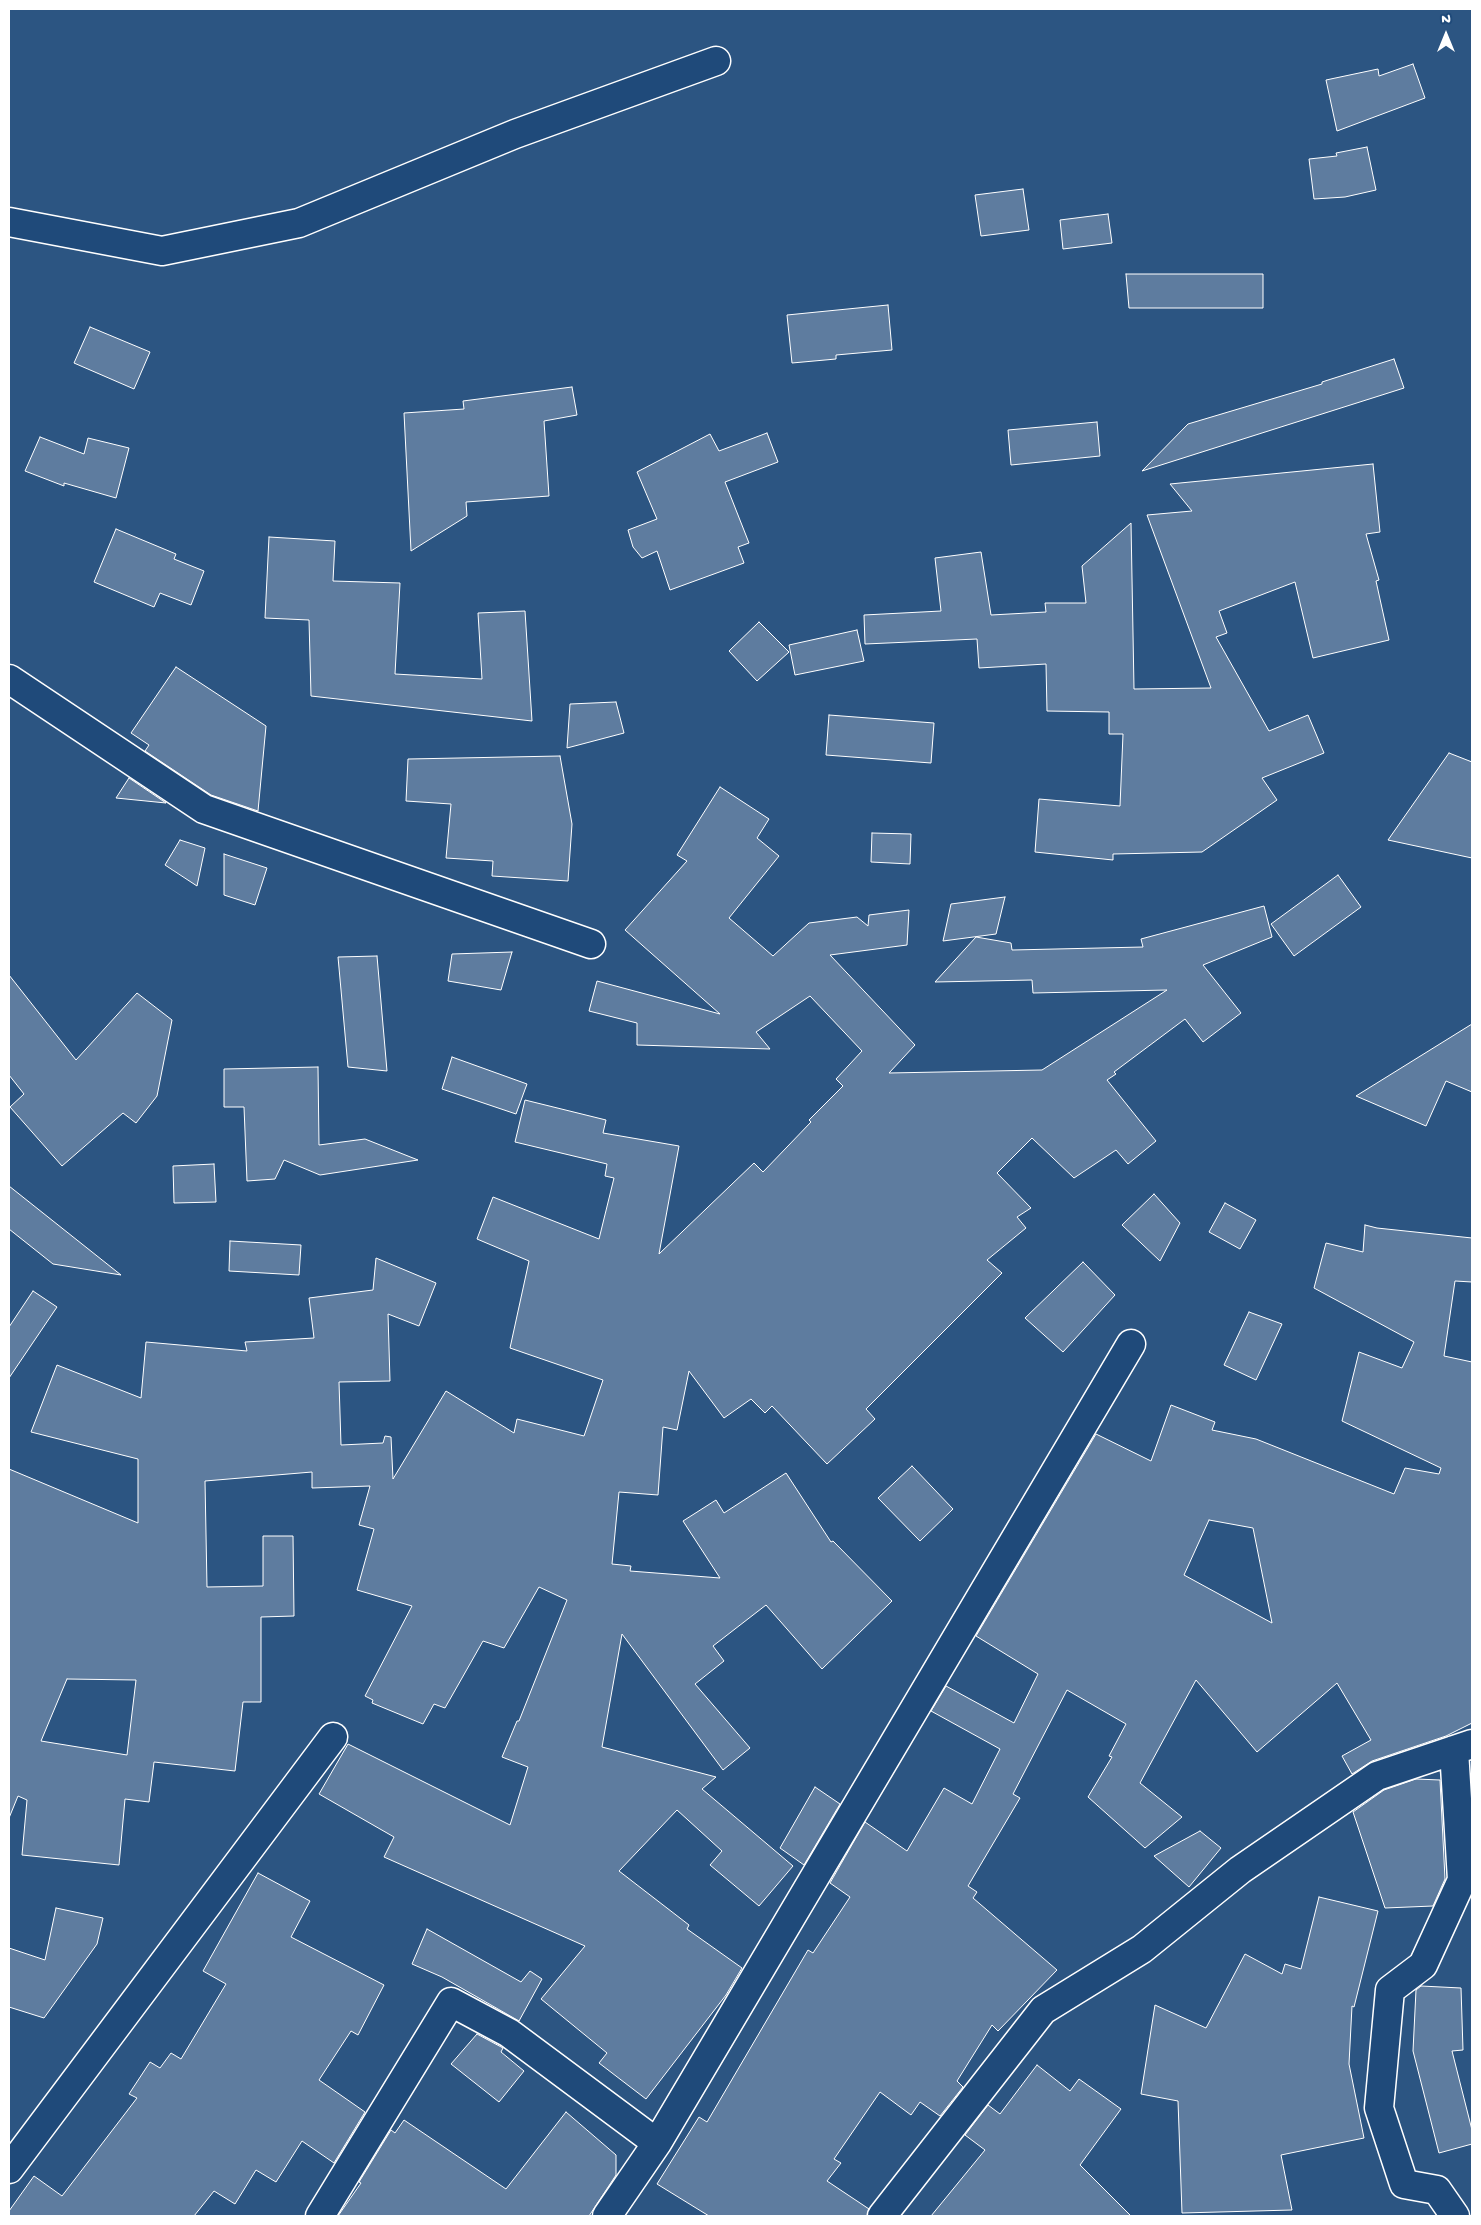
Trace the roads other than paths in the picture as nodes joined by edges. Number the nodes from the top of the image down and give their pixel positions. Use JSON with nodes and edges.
{"nodes":[{"id":1,"x":716,"y":61,"type":"dead end"},
{"id":2,"x":9,"y":222,"type":"edge"},
{"id":3,"x":9,"y":679,"type":"edge"},
{"id":4,"x":591,"y":944,"type":"dead end"},
{"id":5,"x":1131,"y":1344,"type":"dead end"},
{"id":6,"x":333,"y":1737,"type":"dead end"},
{"id":7,"x":1463,"y":1747,"type":"edge"},
{"id":8,"x":656,"y":2143,"type":"junction"},
{"id":9,"x":9,"y":2169,"type":"edge"},
{"id":10,"x":320,"y":2216,"type":"edge"},
{"id":11,"x":607,"y":2216,"type":"edge"},
{"id":12,"x":882,"y":2216,"type":"edge"},
{"id":13,"x":1455,"y":2216,"type":"edge"}],
"edges":[{"from":1,"to":2,"type":"street"},
{"from":3,"to":4,"type":"street"},
{"from":5,"to":8,"type":"street"},
{"from":6,"to":9,"type":"street"},
{"from":7,"to":12,"type":"street"},
{"from":7,"to":13,"type":"street"},
{"from":8,"to":10,"type":"street"},
{"from":8,"to":11,"type":"street"}]}
